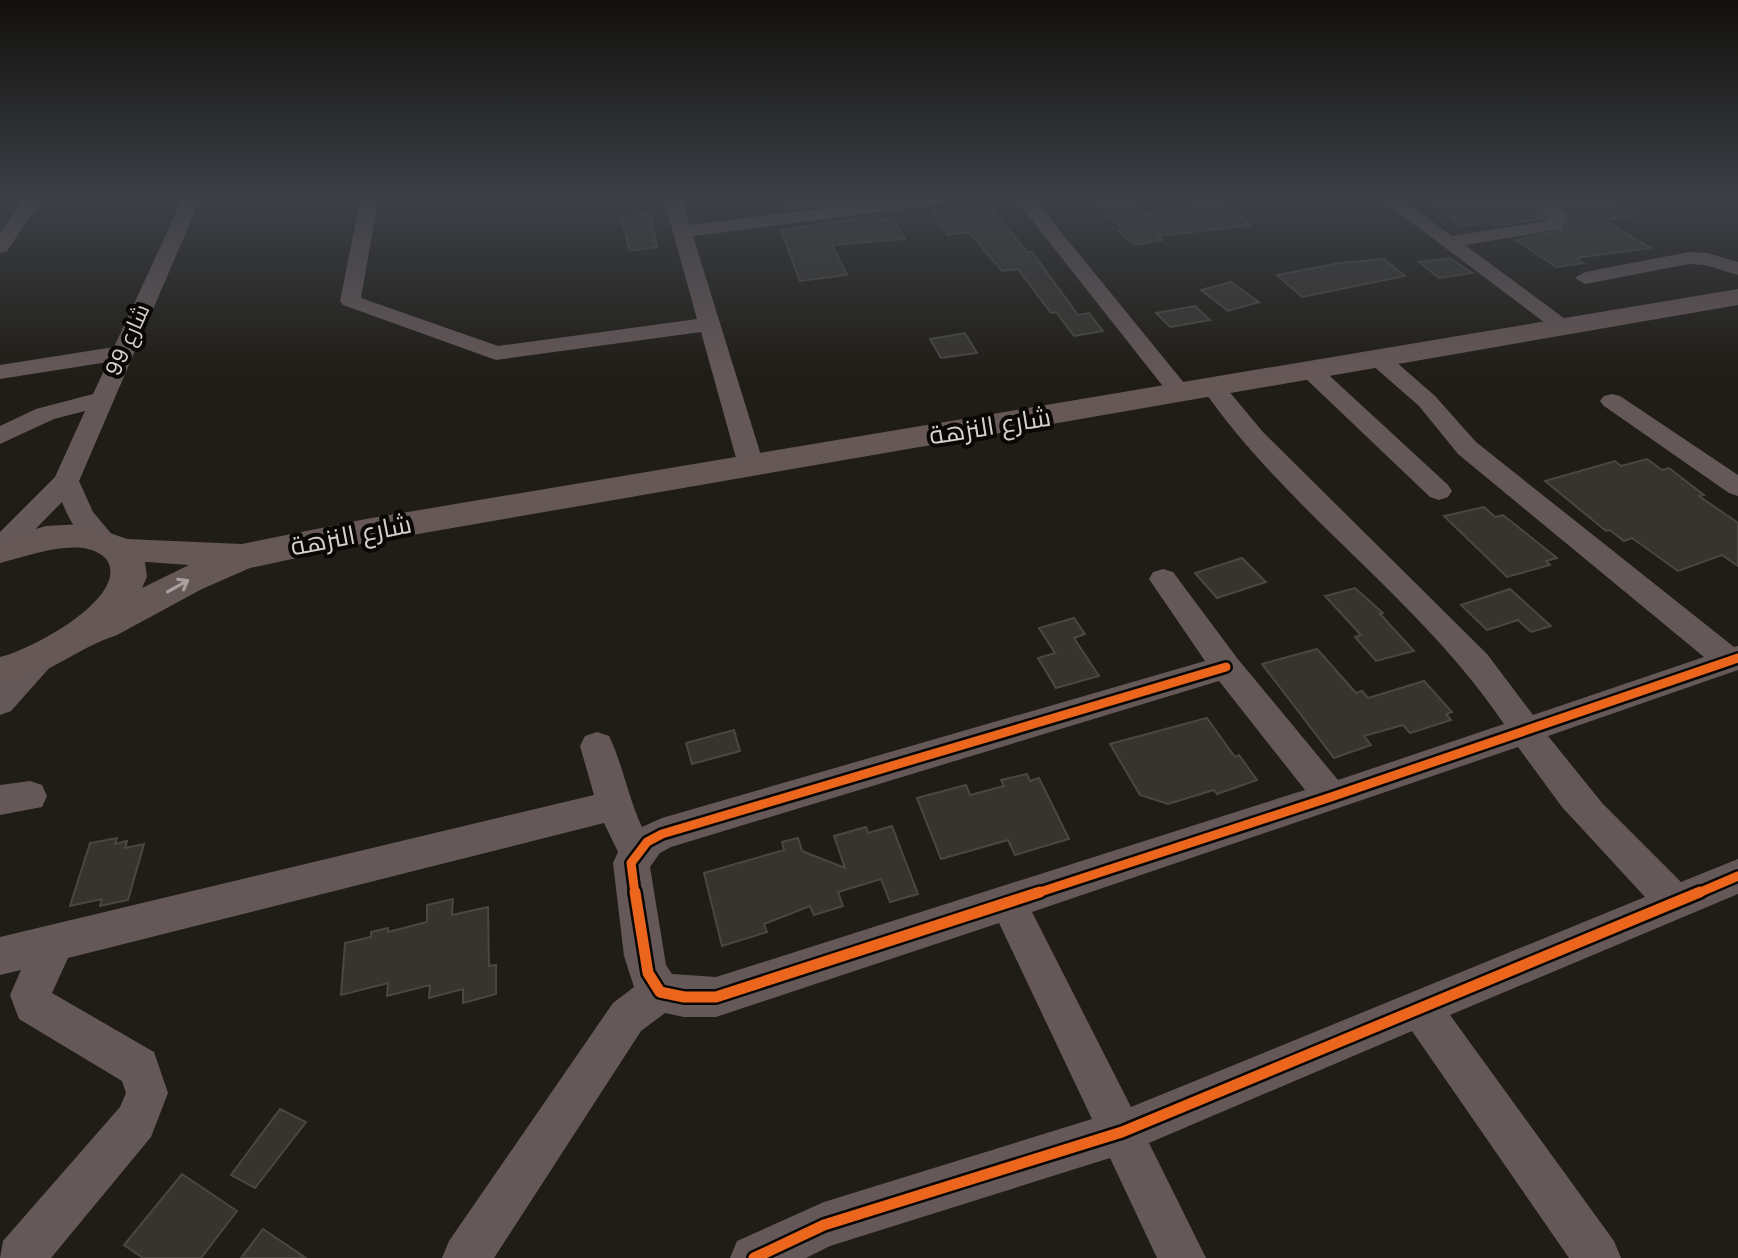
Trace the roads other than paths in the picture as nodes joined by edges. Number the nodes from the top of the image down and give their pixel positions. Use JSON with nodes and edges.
{"nodes":[{"id":1,"x":164,"y":259,"type":"edge"},
{"id":2,"x":358,"y":259,"type":"edge"},
{"id":3,"x":690,"y":259,"type":"edge"},
{"id":4,"x":1072,"y":259,"type":"edge"},
{"id":5,"x":1471,"y":259,"type":"edge"},
{"id":6,"x":1685,"y":259,"type":"edge"},
{"id":7,"x":1702,"y":259,"type":"edge"},
{"id":8,"x":1738,"y":269,"type":"edge"},
{"id":9,"x":1585,"y":278,"type":"dead end"},
{"id":10,"x":1738,"y":297,"type":"edge"},
{"id":11,"x":709,"y":324,"type":"junction"},
{"id":12,"x":1565,"y":327,"type":"junction"},
{"id":13,"x":121,"y":353,"type":"junction"},
{"id":14,"x":1379,"y":359,"type":"junction"},
{"id":15,"x":1311,"y":371,"type":"junction"},
{"id":16,"x":0,"y":372,"type":"edge"},
{"id":17,"x":1214,"y":388,"type":"junction"},
{"id":18,"x":1181,"y":394,"type":"junction"},
{"id":19,"x":101,"y":399,"type":"junction"},
{"id":20,"x":1612,"y":401,"type":"dead end"},
{"id":21,"x":0,"y":436,"type":"edge"},
{"id":22,"x":751,"y":465,"type":"junction"},
{"id":23,"x":66,"y":481,"type":"junction"},
{"id":24,"x":1738,"y":487,"type":"edge"},
{"id":25,"x":1439,"y":491,"type":"dead end"},
{"id":26,"x":112,"y":544,"type":"junction"},
{"id":27,"x":0,"y":550,"type":"edge"},
{"id":28,"x":242,"y":557,"type":"junction"},
{"id":29,"x":1163,"y":579,"type":"dead end"},
{"id":30,"x":84,"y":635,"type":"junction"},
{"id":31,"x":40,"y":658,"type":"junction"},
{"id":32,"x":1733,"y":660,"type":"edge"},
{"id":33,"x":1226,"y":667,"type":"junction"},
{"id":34,"x":0,"y":672,"type":"edge"},
{"id":35,"x":0,"y":702,"type":"edge"},
{"id":36,"x":1528,"y":730,"type":"junction"},
{"id":37,"x":597,"y":746,"type":"dead end"},
{"id":38,"x":1331,"y":797,"type":"junction"},
{"id":39,"x":614,"y":805,"type":"junction"},
{"id":40,"x":636,"y":853,"type":"junction"},
{"id":41,"x":1738,"y":876,"type":"edge"},
{"id":42,"x":1007,"y":900,"type":"junction"},
{"id":43,"x":1675,"y":902,"type":"junction"},
{"id":44,"x":56,"y":942,"type":"junction"},
{"id":45,"x":0,"y":956,"type":"edge"},
{"id":46,"x":660,"y":992,"type":"junction"},
{"id":47,"x":1420,"y":1008,"type":"junction"},
{"id":48,"x":1122,"y":1132,"type":"junction"},
{"id":49,"x":20,"y":1258,"type":"edge"},
{"id":50,"x":466,"y":1258,"type":"edge"},
{"id":51,"x":754,"y":1258,"type":"edge"},
{"id":52,"x":1182,"y":1258,"type":"edge"},
{"id":53,"x":1597,"y":1258,"type":"edge"}],
"edges":[{"from":1,"to":13,"type":"street","name":"شارع 99"},
{"from":2,"to":11,"type":"street"},
{"from":3,"to":11,"type":"street"},
{"from":4,"to":18,"type":"street"},
{"from":5,"to":12,"type":"street"},
{"from":6,"to":9,"type":"street"},
{"from":7,"to":8,"type":"street"},
{"from":10,"to":12,"type":"main road","name":"شارع النزهة"},
{"from":11,"to":22,"type":"street"},
{"from":12,"to":14,"type":"main road","name":"شارع النزهة"},
{"from":13,"to":16,"type":"street"},
{"from":13,"to":19,"type":"street","name":"شارع 99"},
{"from":14,"to":15,"type":"main road","name":"شارع النزهة"},
{"from":14,"to":32,"type":"street"},
{"from":15,"to":17,"type":"main road","name":"شارع النزهة"},
{"from":15,"to":25,"type":"street"},
{"from":17,"to":18,"type":"main road","name":"شارع النزهة"},
{"from":17,"to":36,"type":"street"},
{"from":18,"to":22,"type":"main road","name":"شارع النزهة"},
{"from":19,"to":21,"type":"street"},
{"from":19,"to":23,"type":"street","name":"شارع 99"},
{"from":20,"to":24,"type":"street"},
{"from":22,"to":28,"type":"main road","name":"شارع النزهة"},
{"from":23,"to":26,"type":"street"},
{"from":23,"to":27,"type":"street","name":"شارع 99"},
{"from":26,"to":27,"type":"main road","name":"شارع النزهة"},
{"from":26,"to":28,"type":"main road","name":"شارع النزهة"},
{"from":26,"to":30,"type":"main road"},
{"from":30,"to":28,"type":"main road","name":"شارع النزهة","one_way":true},
{"from":29,"to":33,"type":"street"},
{"from":30,"to":31,"type":"main road","name":"شارع النزهة"},
{"from":31,"to":34,"type":"main road","name":"شارع النزهة"},
{"from":31,"to":35,"type":"street"},
{"from":32,"to":36,"type":"street"},
{"from":33,"to":38,"type":"street"},
{"from":33,"to":40,"type":"street"},
{"from":36,"to":38,"type":"street"},
{"from":36,"to":43,"type":"street"},
{"from":37,"to":39,"type":"street"},
{"from":38,"to":42,"type":"street"},
{"from":39,"to":40,"type":"street"},
{"from":39,"to":44,"type":"street"},
{"from":40,"to":46,"type":"street"},
{"from":41,"to":43,"type":"street"},
{"from":42,"to":46,"type":"street"},
{"from":42,"to":48,"type":"street"},
{"from":43,"to":47,"type":"street"},
{"from":44,"to":45,"type":"street"},
{"from":44,"to":49,"type":"street"},
{"from":46,"to":50,"type":"street"},
{"from":47,"to":48,"type":"street"},
{"from":47,"to":53,"type":"street"},
{"from":48,"to":51,"type":"street"},
{"from":48,"to":52,"type":"street"}]}
